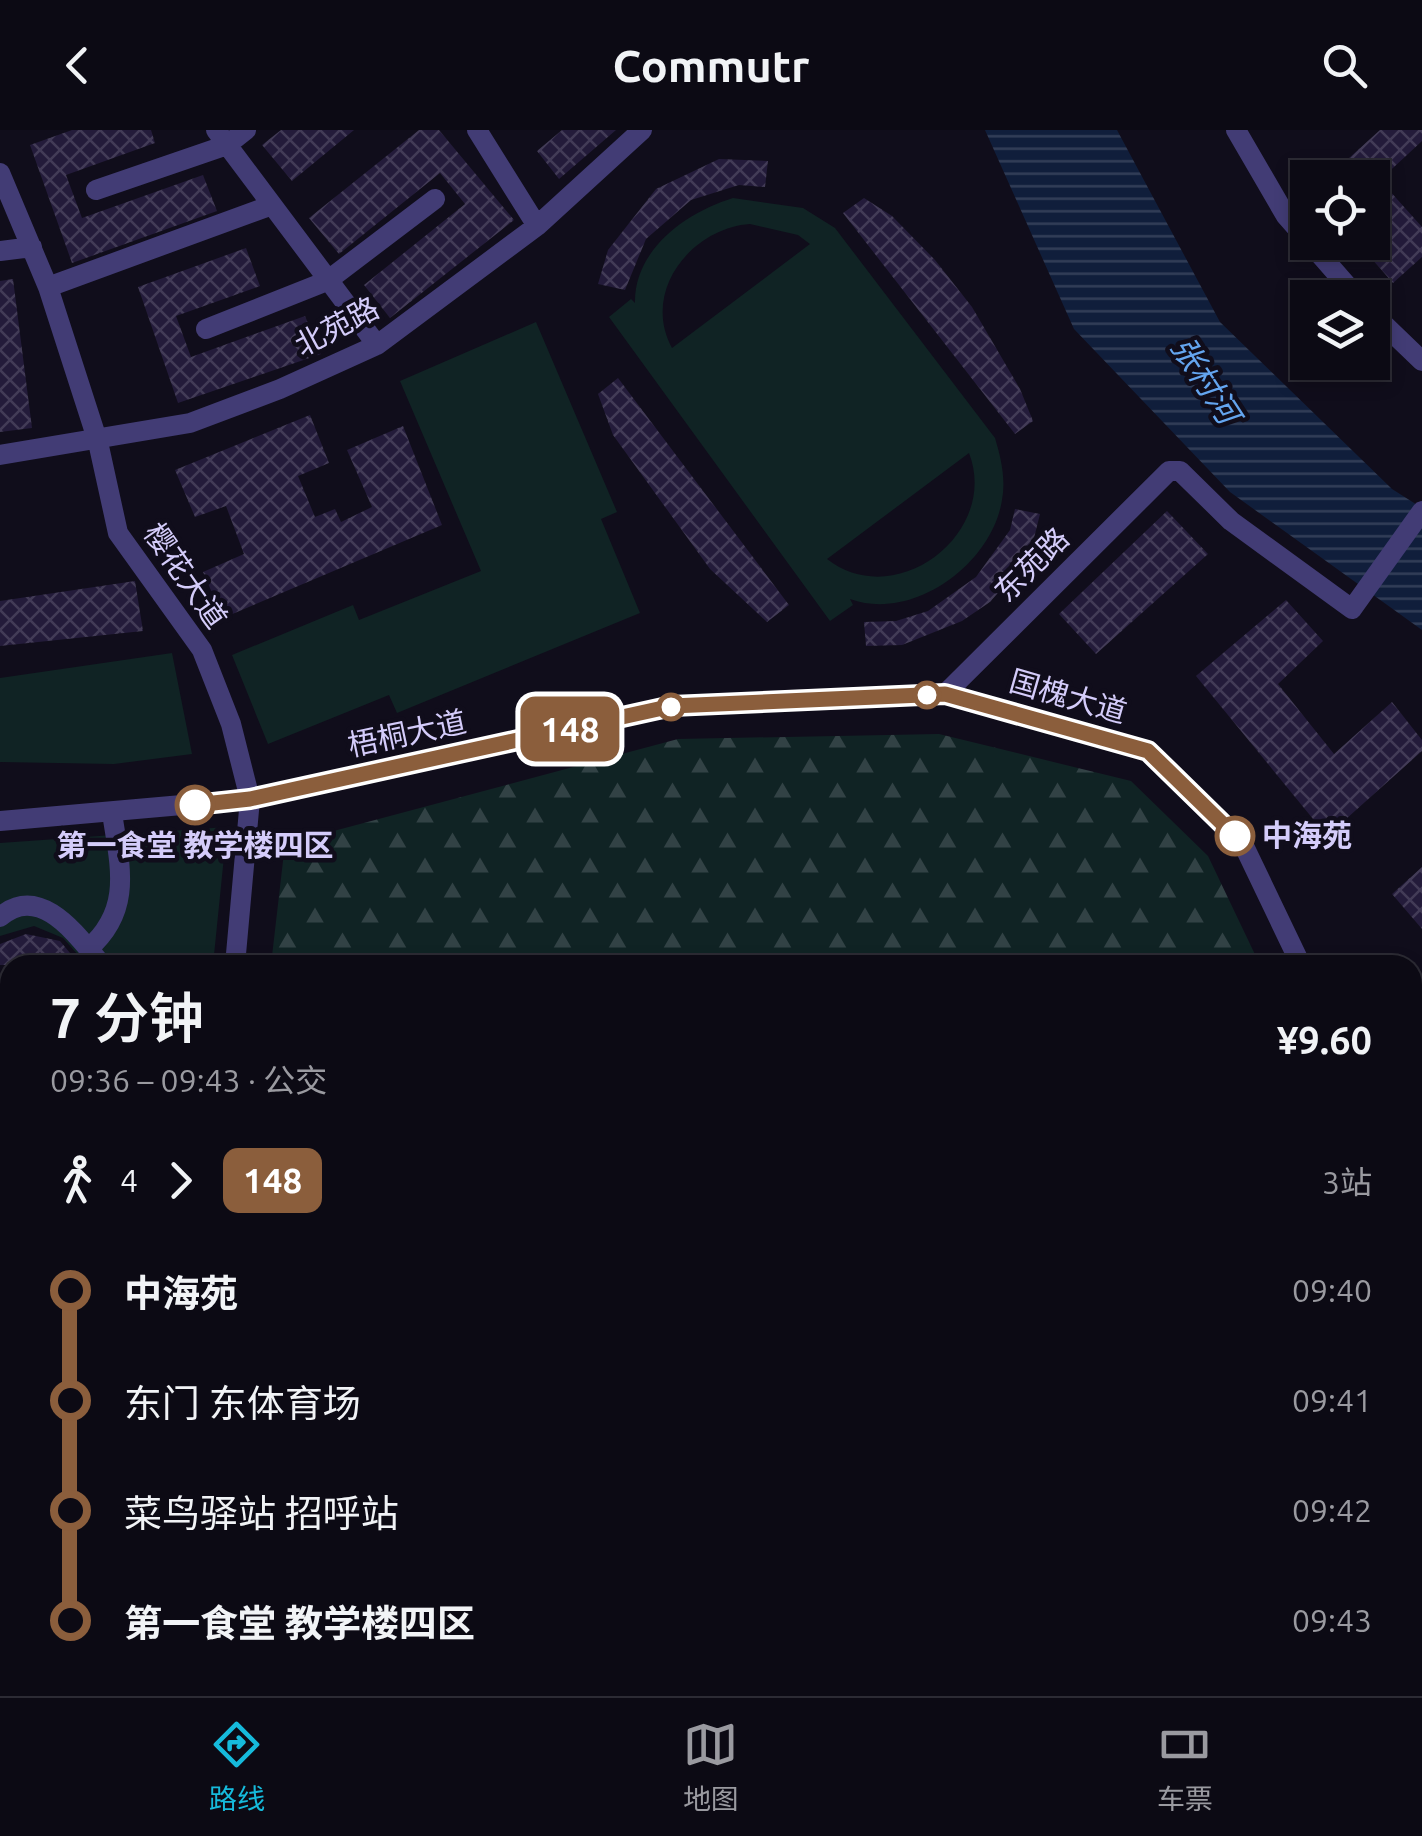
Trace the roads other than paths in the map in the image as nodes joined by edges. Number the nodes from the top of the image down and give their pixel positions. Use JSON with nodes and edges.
{"nodes":[{"id":1,"x":246,"y":130,"type":"edge"},
{"id":2,"x":477,"y":130,"type":"edge"},
{"id":3,"x":642,"y":130,"type":"edge"},
{"id":4,"x":1236,"y":130,"type":"edge"},
{"id":5,"x":222,"y":137,"type":"edge"},
{"id":6,"x":0,"y":173,"type":"edge"},
{"id":7,"x":96,"y":190,"type":"dead end"},
{"id":8,"x":435,"y":199,"type":"dead end"},
{"id":9,"x":272,"y":205,"type":"junction"},
{"id":10,"x":1290,"y":221,"type":"edge"},
{"id":11,"x":537,"y":226,"type":"junction"},
{"id":12,"x":32,"y":247,"type":"junction"},
{"id":13,"x":0,"y":250,"type":"edge"},
{"id":14,"x":1324,"y":260,"type":"edge"},
{"id":15,"x":1342,"y":280,"type":"edge"},
{"id":16,"x":327,"y":281,"type":"junction"},
{"id":17,"x":48,"y":287,"type":"junction"},
{"id":18,"x":206,"y":328,"type":"dead end"},
{"id":19,"x":1390,"y":330,"type":"edge"},
{"id":20,"x":377,"y":345,"type":"junction"},
{"id":21,"x":1422,"y":361,"type":"edge"},
{"id":22,"x":98,"y":442,"type":"junction"},
{"id":23,"x":0,"y":455,"type":"edge"},
{"id":24,"x":1422,"y":511,"type":"edge"},
{"id":25,"x":945,"y":694,"type":"junction"},
{"id":26,"x":250,"y":799,"type":"junction"},
{"id":27,"x":112,"y":812,"type":"junction"},
{"id":28,"x":0,"y":821,"type":"edge"},
{"id":29,"x":0,"y":917,"type":"edge"},
{"id":30,"x":93,"y":955,"type":"edge"},
{"id":31,"x":96,"y":955,"type":"edge"},
{"id":32,"x":235,"y":955,"type":"edge"},
{"id":33,"x":1296,"y":955,"type":"edge"}],
"edges":[{"from":1,"to":5,"type":"street"},
{"from":2,"to":11,"type":"street"},
{"from":3,"to":11,"type":"street","name":"北苑路"},
{"from":4,"to":10,"type":"street"},
{"from":5,"to":7,"type":"street"},
{"from":5,"to":9,"type":"street"},
{"from":6,"to":12,"type":"street","name":"樱花大道"},
{"from":8,"to":16,"type":"street"},
{"from":9,"to":16,"type":"street"},
{"from":9,"to":17,"type":"street"},
{"from":11,"to":20,"type":"street","name":"北苑路"},
{"from":12,"to":13,"type":"street"},
{"from":12,"to":17,"type":"street","name":"樱花大道"},
{"from":14,"to":15,"type":"street"},
{"from":16,"to":18,"type":"street"},
{"from":16,"to":20,"type":"street"},
{"from":17,"to":22,"type":"street","name":"樱花大道"},
{"from":19,"to":21,"type":"street"},
{"from":20,"to":22,"type":"street","name":"北苑路"},
{"from":22,"to":23,"type":"street","name":"北苑路"},
{"from":22,"to":26,"type":"street","name":"樱花大道"},
{"from":24,"to":25,"type":"street","name":"东苑路"},
{"from":25,"to":26,"type":"street","name":"梧桐大道"},
{"from":25,"to":33,"type":"street","name":"国槐大道"},
{"from":26,"to":27,"type":"street","name":"梧桐大道"},
{"from":26,"to":32,"type":"street","name":"樱花大道"},
{"from":27,"to":28,"type":"street","name":"梧桐大道"},
{"from":27,"to":31,"type":"street"},
{"from":29,"to":30,"type":"street"}]}
